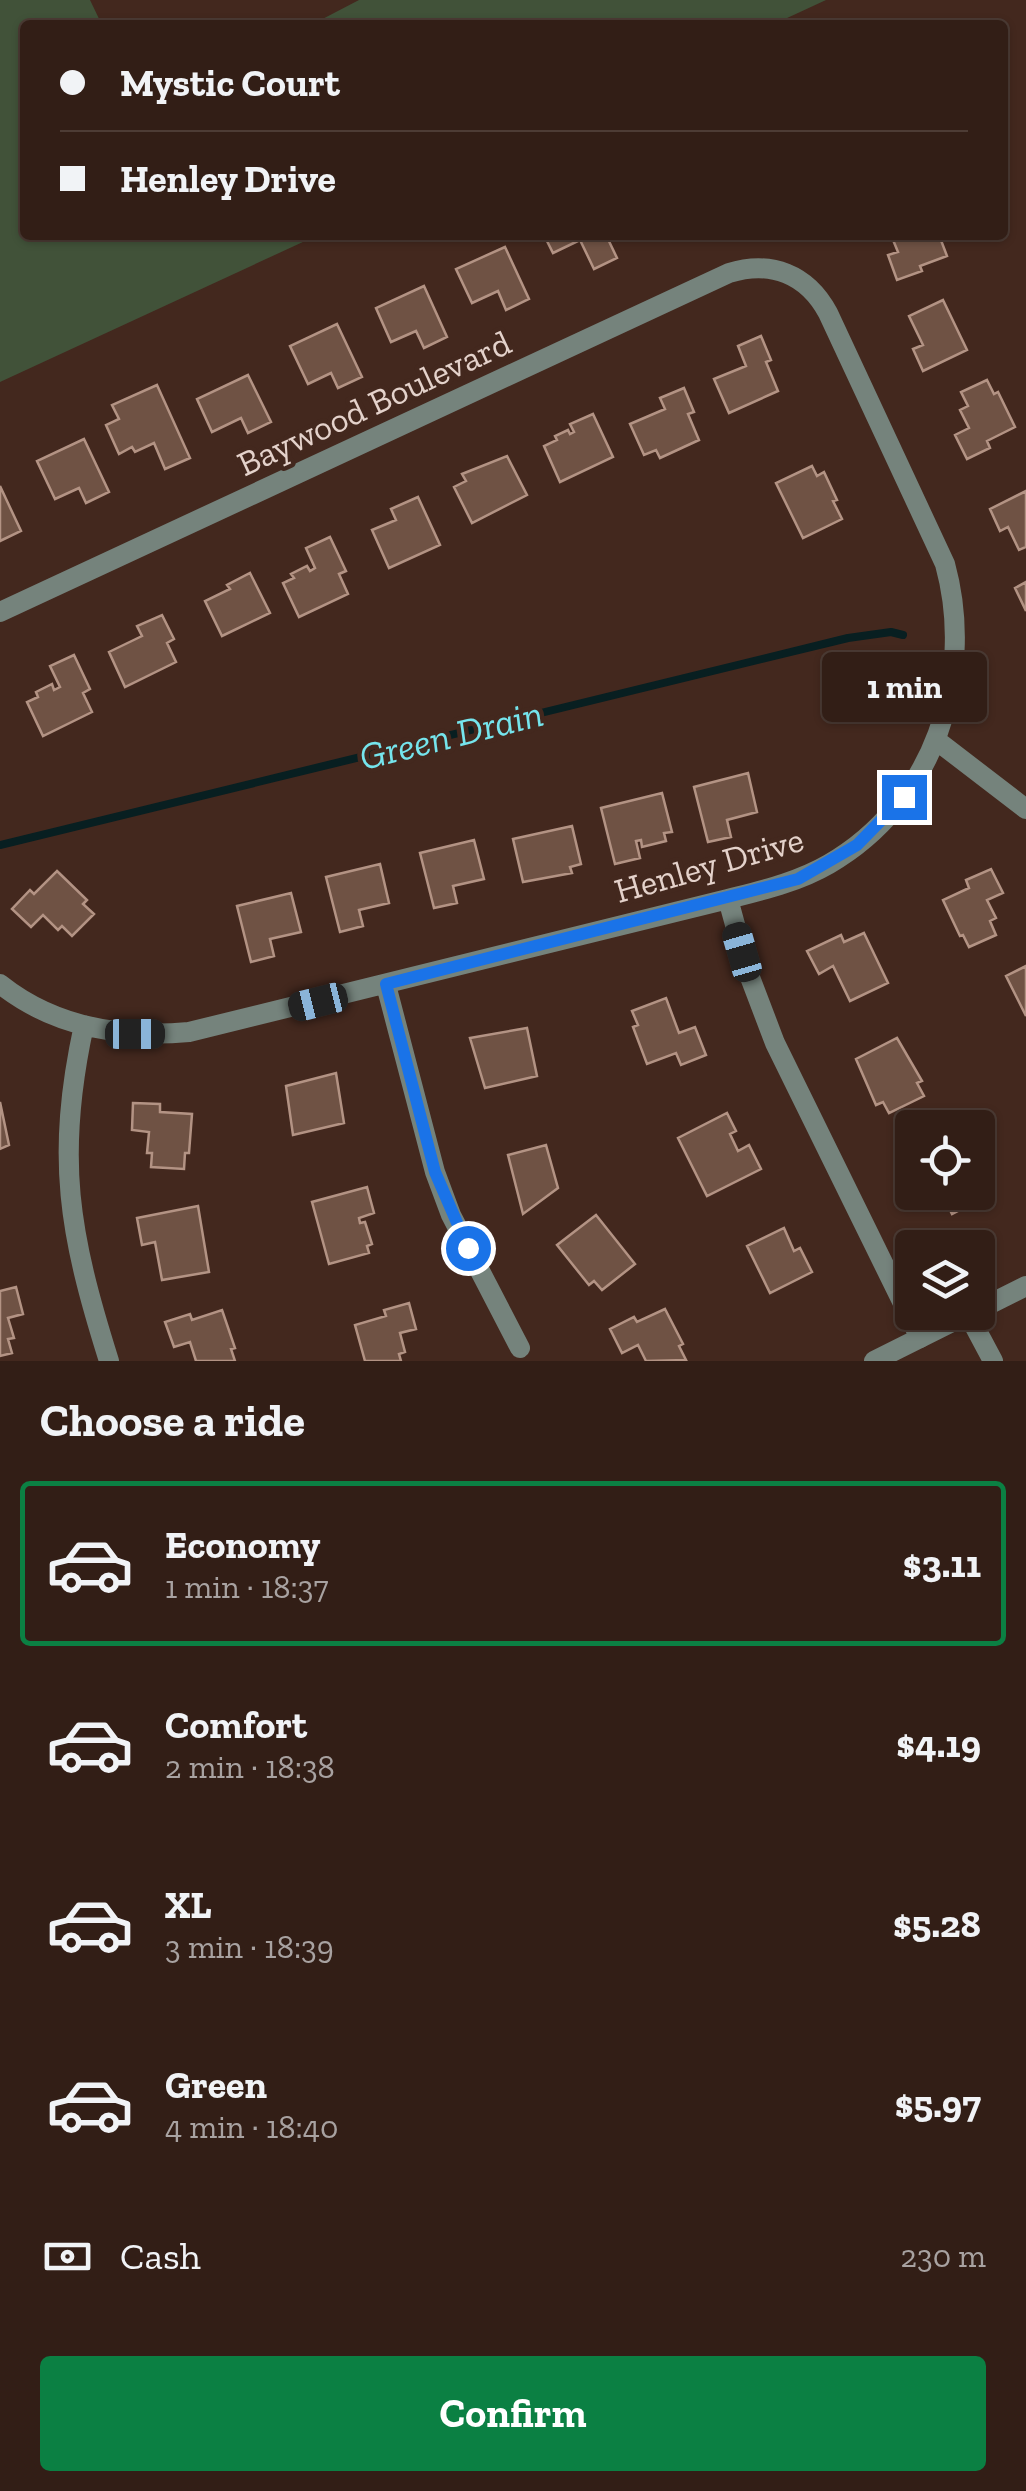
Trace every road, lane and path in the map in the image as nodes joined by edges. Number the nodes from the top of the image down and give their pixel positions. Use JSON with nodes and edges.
{"nodes":[{"id":1,"x":779,"y":270,"type":"joint"},
{"id":2,"x":0,"y":612,"type":"edge"},
{"id":3,"x":936,"y":740,"type":"junction"},
{"id":4,"x":1026,"y":809,"type":"edge"},
{"id":5,"x":728,"y":899,"type":"junction"},
{"id":6,"x":0,"y":984,"type":"edge"},
{"id":7,"x":386,"y":984,"type":"junction"},
{"id":8,"x":84,"y":1026,"type":"junction"},
{"id":9,"x":1025,"y":1288,"type":"edge"},
{"id":10,"x":995,"y":1302,"type":"edge"},
{"id":11,"x":936,"y":1330,"type":"edge"},
{"id":12,"x":980,"y":1330,"type":"edge"},
{"id":13,"x":920,"y":1338,"type":"junction"},
{"id":14,"x":520,"y":1348,"type":"dead end"},
{"id":15,"x":109,"y":1361,"type":"edge"},
{"id":16,"x":874,"y":1361,"type":"edge"},
{"id":17,"x":993,"y":1361,"type":"edge"}],
"edges":[{"from":1,"to":2,"type":"street","name":"Baywood Boulevard"},
{"from":1,"to":3,"type":"street","name":"Henley Drive"},
{"from":3,"to":4,"type":"street"},
{"from":3,"to":5,"type":"street","name":"Henley Drive"},
{"from":5,"to":7,"type":"street","name":"Henley Drive"},
{"from":5,"to":13,"type":"street"},
{"from":6,"to":8,"type":"street","name":"Henley Drive"},
{"from":7,"to":8,"type":"street","name":"Henley Drive"},
{"from":7,"to":14,"type":"street"},
{"from":8,"to":15,"type":"street"},
{"from":9,"to":10,"type":"street"},
{"from":11,"to":13,"type":"street"},
{"from":12,"to":17,"type":"street"},
{"from":13,"to":16,"type":"street"}]}
